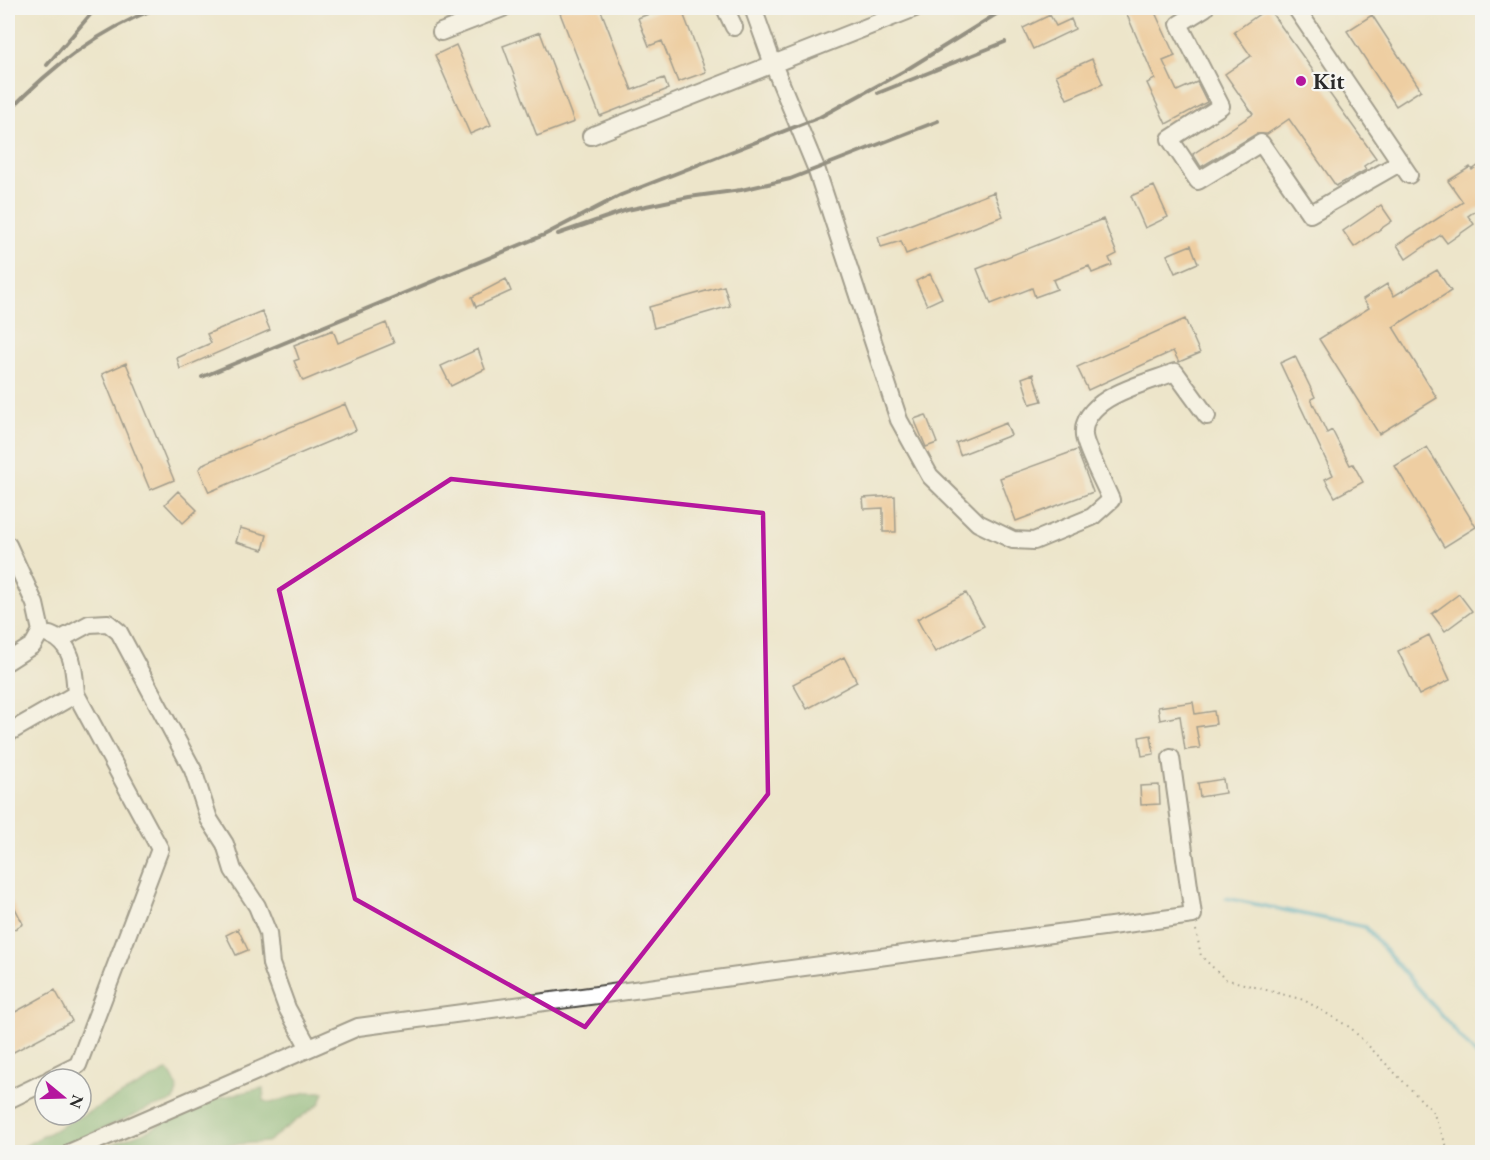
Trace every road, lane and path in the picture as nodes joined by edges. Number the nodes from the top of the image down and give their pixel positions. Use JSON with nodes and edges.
{"nodes":[{"id":1,"x":503,"y":8,"type":"edge"},
{"id":2,"x":725,"y":8,"type":"edge"},
{"id":3,"x":753,"y":8,"type":"edge"},
{"id":4,"x":915,"y":8,"type":"edge"},
{"id":5,"x":1204,"y":8,"type":"edge"},
{"id":6,"x":1296,"y":8,"type":"edge"},
{"id":7,"x":734,"y":27,"type":"dead end"},
{"id":8,"x":441,"y":32,"type":"dead end"},
{"id":9,"x":773,"y":64,"type":"junction"},
{"id":10,"x":591,"y":136,"type":"dead end"},
{"id":11,"x":1206,"y":416,"type":"dead end"},
{"id":12,"x":8,"y":545,"type":"edge"},
{"id":13,"x":41,"y":632,"type":"junction"},
{"id":14,"x":61,"y":639,"type":"junction"},
{"id":15,"x":8,"y":661,"type":"edge"},
{"id":16,"x":76,"y":693,"type":"junction"},
{"id":17,"x":8,"y":733,"type":"edge"},
{"id":18,"x":1172,"y":758,"type":"dead end"},
{"id":19,"x":1193,"y":915,"type":"junction"},
{"id":20,"x":309,"y":1048,"type":"junction"},
{"id":21,"x":74,"y":1067,"type":"edge"},
{"id":22,"x":33,"y":1088,"type":"edge"},
{"id":23,"x":8,"y":1100,"type":"edge"},
{"id":24,"x":71,"y":1152,"type":"edge"},
{"id":25,"x":1449,"y":1152,"type":"edge"}],
"edges":[{"from":1,"to":8,"type":"street"},
{"from":2,"to":7,"type":"street"},
{"from":3,"to":9,"type":"street"},
{"from":4,"to":9,"type":"street"},
{"from":5,"to":6,"type":"street"},
{"from":9,"to":10,"type":"street"},
{"from":9,"to":11,"type":"street"},
{"from":12,"to":13,"type":"street"},
{"from":13,"to":14,"type":"street"},
{"from":13,"to":15,"type":"street"},
{"from":14,"to":16,"type":"street"},
{"from":14,"to":20,"type":"street"},
{"from":16,"to":17,"type":"street"},
{"from":16,"to":21,"type":"street"},
{"from":18,"to":19,"type":"street"},
{"from":19,"to":20,"type":"street"},
{"from":19,"to":25,"type":"path"},
{"from":20,"to":24,"type":"street"},
{"from":22,"to":23,"type":"street"}]}
